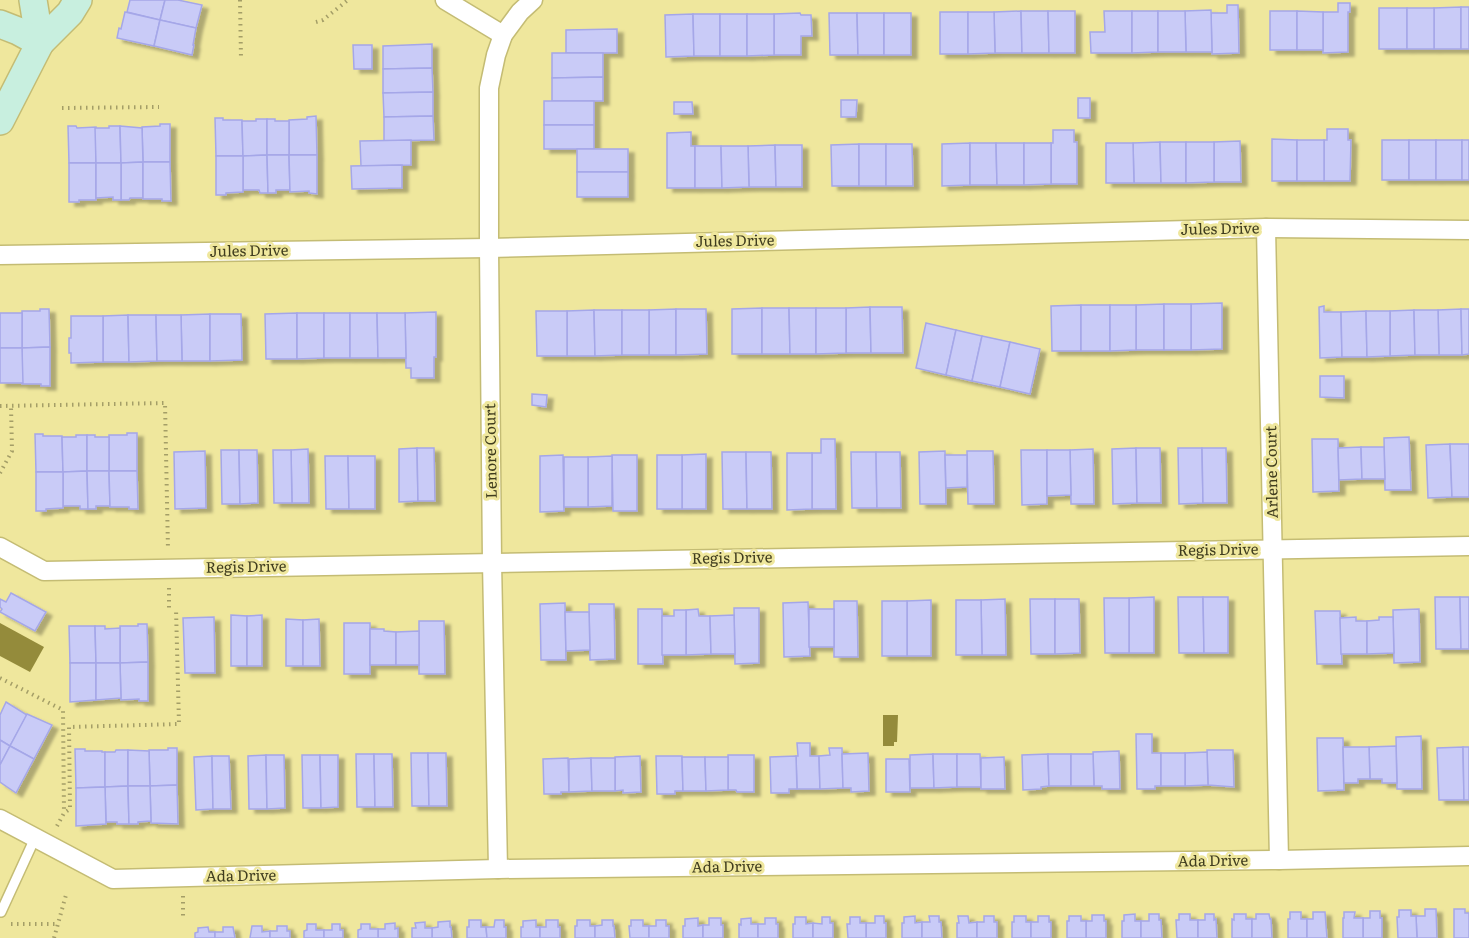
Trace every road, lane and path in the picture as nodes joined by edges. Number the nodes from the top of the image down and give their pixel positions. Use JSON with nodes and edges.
{"nodes":[{"id":1,"x":33,"y":0,"type":"edge"},
{"id":2,"x":78,"y":0,"type":"edge"},
{"id":3,"x":240,"y":0,"type":"edge"},
{"id":4,"x":348,"y":0,"type":"edge"},
{"id":5,"x":445,"y":0,"type":"edge"},
{"id":6,"x":533,"y":0,"type":"edge"},
{"id":7,"x":316,"y":22,"type":"dead end"},
{"id":8,"x":0,"y":24,"type":"edge"},
{"id":9,"x":503,"y":34,"type":"junction"},
{"id":10,"x":40,"y":43,"type":"junction"},
{"id":11,"x":241,"y":59,"type":"dead end"},
{"id":12,"x":159,"y":107,"type":"dead end"},
{"id":13,"x":62,"y":108,"type":"dead end"},
{"id":14,"x":0,"y":121,"type":"edge"},
{"id":15,"x":1266,"y":228,"type":"junction"},
{"id":16,"x":1469,"y":230,"type":"edge"},
{"id":17,"x":489,"y":248,"type":"junction"},
{"id":18,"x":0,"y":255,"type":"edge"},
{"id":19,"x":0,"y":406,"type":"edge"},
{"id":20,"x":11,"y":406,"type":"junction"},
{"id":21,"x":0,"y":473,"type":"edge"},
{"id":22,"x":1469,"y":546,"type":"edge"},
{"id":23,"x":0,"y":547,"type":"edge"},
{"id":24,"x":1274,"y":549,"type":"junction"},
{"id":25,"x":168,"y":551,"type":"dead end"},
{"id":26,"x":492,"y":562,"type":"junction"},
{"id":27,"x":169,"y":585,"type":"dead end"},
{"id":28,"x":169,"y":609,"type":"dead end"},
{"id":29,"x":176,"y":609,"type":"dead end"},
{"id":30,"x":0,"y":678,"type":"edge"},
{"id":31,"x":64,"y":813,"type":"junction"},
{"id":32,"x":0,"y":819,"type":"edge"},
{"id":33,"x":57,"y":826,"type":"dead end"},
{"id":34,"x":35,"y":838,"type":"junction"},
{"id":35,"x":1469,"y":856,"type":"edge"},
{"id":36,"x":1279,"y":860,"type":"junction"},
{"id":37,"x":498,"y":869,"type":"junction"},
{"id":38,"x":66,"y":895,"type":"dead end"},
{"id":39,"x":1,"y":912,"type":"edge"},
{"id":40,"x":10,"y":924,"type":"dead end"},
{"id":41,"x":58,"y":924,"type":"junction"},
{"id":42,"x":54,"y":938,"type":"edge"}],
"edges":[{"from":1,"to":10,"type":"main road"},
{"from":2,"to":10,"type":"main road"},
{"from":3,"to":11,"type":"path"},
{"from":4,"to":7,"type":"path"},
{"from":5,"to":9,"type":"street"},
{"from":6,"to":9,"type":"street"},
{"from":8,"to":10,"type":"main road"},
{"from":9,"to":17,"type":"street","name":"Lenore Court"},
{"from":10,"to":14,"type":"main road"},
{"from":12,"to":13,"type":"path"},
{"from":15,"to":16,"type":"street","name":"Jules Drive"},
{"from":15,"to":17,"type":"street","name":"Jules Drive"},
{"from":15,"to":24,"type":"street","name":"Arlene Court"},
{"from":17,"to":18,"type":"street","name":"Jules Drive"},
{"from":17,"to":26,"type":"street","name":"Lenore Court"},
{"from":19,"to":20,"type":"path"},
{"from":20,"to":21,"type":"path"},
{"from":20,"to":25,"type":"path"},
{"from":22,"to":24,"type":"street","name":"Regis Drive"},
{"from":23,"to":26,"type":"street","name":"Regis Drive"},
{"from":24,"to":26,"type":"street","name":"Regis Drive"},
{"from":24,"to":36,"type":"street","name":"Arlene Court"},
{"from":26,"to":37,"type":"street","name":"Lenore Court"},
{"from":27,"to":28,"type":"path"},
{"from":29,"to":31,"type":"path"},
{"from":30,"to":31,"type":"path"},
{"from":31,"to":33,"type":"path"},
{"from":32,"to":34,"type":"street","name":"Ada Drive"},
{"from":34,"to":37,"type":"street","name":"Ada Drive"},
{"from":34,"to":39,"type":"lane"},
{"from":35,"to":36,"type":"street","name":"Ada Drive"},
{"from":36,"to":37,"type":"street","name":"Ada Drive"},
{"from":38,"to":41,"type":"path"},
{"from":40,"to":41,"type":"path"},
{"from":41,"to":42,"type":"path"}]}
